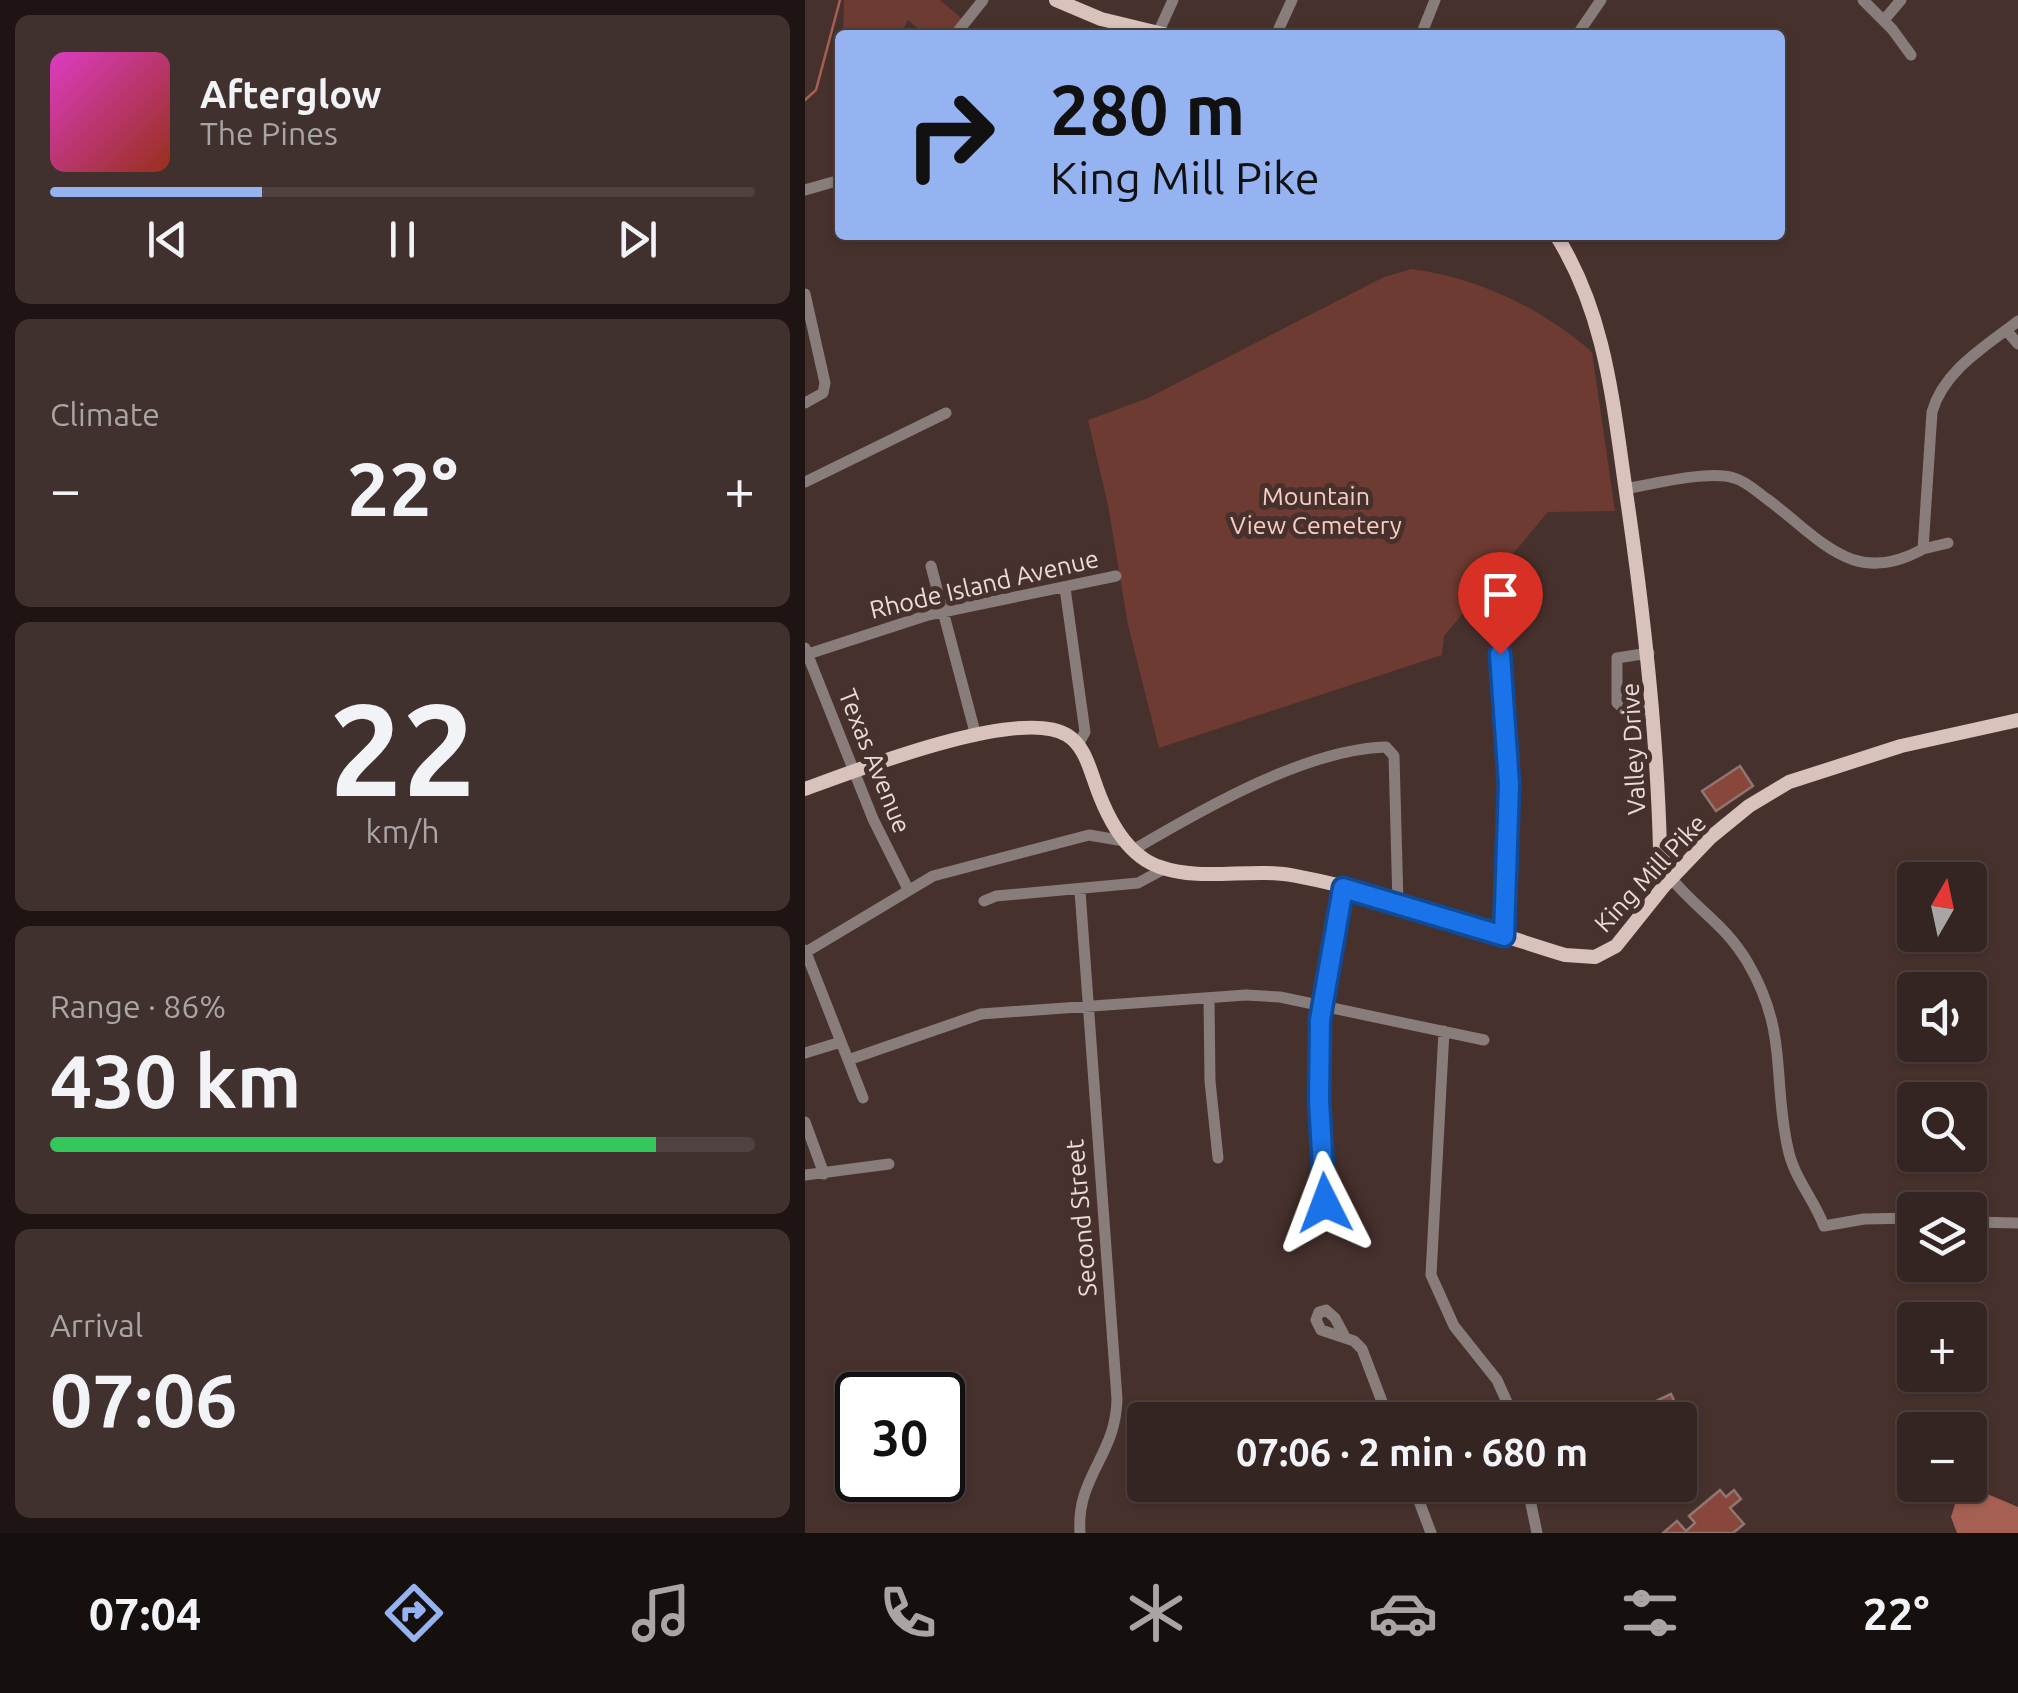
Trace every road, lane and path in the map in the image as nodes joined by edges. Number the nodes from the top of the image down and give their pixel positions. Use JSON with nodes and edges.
{"nodes":[{"id":1,"x":983,"y":0,"type":"edge"},
{"id":2,"x":1056,"y":0,"type":"edge"},
{"id":3,"x":1173,"y":0,"type":"edge"},
{"id":4,"x":1292,"y":0,"type":"edge"},
{"id":5,"x":1435,"y":0,"type":"edge"},
{"id":6,"x":1601,"y":0,"type":"edge"},
{"id":7,"x":1863,"y":0,"type":"edge"},
{"id":8,"x":1901,"y":0,"type":"edge"},
{"id":9,"x":1884,"y":20,"type":"junction"},
{"id":10,"x":959,"y":30,"type":"edge"},
{"id":11,"x":1146,"y":30,"type":"edge"},
{"id":12,"x":1164,"y":30,"type":"edge"},
{"id":13,"x":1278,"y":30,"type":"edge"},
{"id":14,"x":1423,"y":30,"type":"edge"},
{"id":15,"x":1580,"y":30,"type":"edge"},
{"id":16,"x":1911,"y":54,"type":"dead end"},
{"id":17,"x":835,"y":182,"type":"edge"},
{"id":18,"x":805,"y":190,"type":"edge"},
{"id":19,"x":1559,"y":240,"type":"edge"},
{"id":20,"x":805,"y":294,"type":"edge"},
{"id":21,"x":2018,"y":321,"type":"edge"},
{"id":22,"x":2006,"y":330,"type":"junction"},
{"id":23,"x":2018,"y":344,"type":"edge"},
{"id":24,"x":805,"y":403,"type":"edge"},
{"id":25,"x":946,"y":413,"type":"dead end"},
{"id":26,"x":805,"y":482,"type":"edge"},
{"id":27,"x":1625,"y":489,"type":"junction"},
{"id":28,"x":1948,"y":543,"type":"dead end"},
{"id":29,"x":1923,"y":549,"type":"junction"},
{"id":30,"x":931,"y":566,"type":"dead end"},
{"id":31,"x":1116,"y":576,"type":"dead end"},
{"id":32,"x":1065,"y":588,"type":"junction"},
{"id":33,"x":943,"y":612,"type":"junction"},
{"id":34,"x":1498,"y":616,"type":"dead end"},
{"id":35,"x":806,"y":652,"type":"edge"},
{"id":36,"x":1649,"y":653,"type":"junction"},
{"id":37,"x":1653,"y":709,"type":"junction"},
{"id":38,"x":2018,"y":720,"type":"edge"},
{"id":39,"x":976,"y":736,"type":"junction"},
{"id":40,"x":1078,"y":744,"type":"junction"},
{"id":41,"x":853,"y":772,"type":"junction"},
{"id":42,"x":805,"y":789,"type":"edge"},
{"id":43,"x":1129,"y":846,"type":"junction"},
{"id":44,"x":1165,"y":869,"type":"junction"},
{"id":45,"x":1671,"y":878,"type":"junction"},
{"id":46,"x":1343,"y":888,"type":"junction"},
{"id":47,"x":908,"y":889,"type":"junction"},
{"id":48,"x":1080,"y":891,"type":"junction"},
{"id":49,"x":984,"y":901,"type":"dead end"},
{"id":50,"x":1397,"y":903,"type":"junction"},
{"id":51,"x":1504,"y":936,"type":"junction"},
{"id":52,"x":805,"y":951,"type":"edge"},
{"id":53,"x":1209,"y":998,"type":"junction"},
{"id":54,"x":1322,"y":1005,"type":"junction"},
{"id":55,"x":1088,"y":1006,"type":"junction"},
{"id":56,"x":1443,"y":1031,"type":"junction"},
{"id":57,"x":1484,"y":1040,"type":"dead end"},
{"id":58,"x":841,"y":1042,"type":"junction"},
{"id":59,"x":805,"y":1054,"type":"edge"},
{"id":60,"x":848,"y":1060,"type":"junction"},
{"id":61,"x":863,"y":1098,"type":"dead end"},
{"id":62,"x":805,"y":1122,"type":"edge"},
{"id":63,"x":1218,"y":1158,"type":"dead end"},
{"id":64,"x":889,"y":1164,"type":"dead end"},
{"id":65,"x":824,"y":1174,"type":"junction"},
{"id":66,"x":805,"y":1175,"type":"edge"},
{"id":67,"x":1325,"y":1203,"type":"dead end"},
{"id":68,"x":1897,"y":1218,"type":"edge"},
{"id":69,"x":1987,"y":1222,"type":"edge"},
{"id":70,"x":2018,"y":1223,"type":"edge"},
{"id":71,"x":1345,"y":1337,"type":"dead end"},
{"id":72,"x":1382,"y":1402,"type":"edge"},
{"id":73,"x":1507,"y":1402,"type":"edge"},
{"id":74,"x":1419,"y":1502,"type":"edge"},
{"id":75,"x":1531,"y":1502,"type":"edge"},
{"id":76,"x":1080,"y":1533,"type":"edge"},
{"id":77,"x":1431,"y":1533,"type":"edge"},
{"id":78,"x":1537,"y":1533,"type":"edge"}],
"edges":[{"from":1,"to":10,"type":"street"},
{"from":2,"to":11,"type":"main road"},
{"from":3,"to":12,"type":"street"},
{"from":4,"to":13,"type":"street"},
{"from":5,"to":14,"type":"street"},
{"from":6,"to":15,"type":"street"},
{"from":7,"to":9,"type":"street"},
{"from":8,"to":9,"type":"street"},
{"from":9,"to":16,"type":"street"},
{"from":17,"to":18,"type":"street"},
{"from":19,"to":27,"type":"main road","name":"Valley Drive"},
{"from":20,"to":24,"type":"street"},
{"from":21,"to":22,"type":"street"},
{"from":22,"to":23,"type":"street"},
{"from":22,"to":29,"type":"street"},
{"from":25,"to":26,"type":"street"},
{"from":27,"to":29,"type":"street"},
{"from":27,"to":36,"type":"main road","name":"Valley Drive"},
{"from":28,"to":29,"type":"street"},
{"from":30,"to":33,"type":"street"},
{"from":31,"to":32,"type":"street","name":"Rhode Island Avenue"},
{"from":32,"to":33,"type":"street","name":"Rhode Island Avenue"},
{"from":32,"to":40,"type":"street"},
{"from":33,"to":35,"type":"street","name":"Rhode Island Avenue"},
{"from":33,"to":39,"type":"street"},
{"from":34,"to":51,"type":"street"},
{"from":35,"to":41,"type":"street","name":"Texas Avenue"},
{"from":36,"to":37,"type":"main road","name":"Valley Drive"},
{"from":36,"to":37,"type":"street"},
{"from":37,"to":45,"type":"main road","name":"Valley Drive"},
{"from":38,"to":45,"type":"main road","name":"King Mill Pike"},
{"from":39,"to":40,"type":"main road"},
{"from":39,"to":41,"type":"main road"},
{"from":40,"to":43,"type":"main road"},
{"from":41,"to":42,"type":"main road"},
{"from":41,"to":47,"type":"street","name":"Texas Avenue"},
{"from":43,"to":44,"type":"main road","name":"King Mill Pike"},
{"from":43,"to":47,"type":"street"},
{"from":43,"to":50,"type":"street"},
{"from":44,"to":46,"type":"main road","name":"King Mill Pike"},
{"from":44,"to":48,"type":"street"},
{"from":45,"to":51,"type":"main road","name":"King Mill Pike"},
{"from":45,"to":68,"type":"street"},
{"from":46,"to":50,"type":"main road","name":"King Mill Pike"},
{"from":46,"to":54,"type":"street"},
{"from":47,"to":52,"type":"street"},
{"from":48,"to":49,"type":"street"},
{"from":48,"to":55,"type":"street","name":"Second Street"},
{"from":50,"to":51,"type":"main road","name":"King Mill Pike"},
{"from":52,"to":58,"type":"street"},
{"from":53,"to":54,"type":"street"},
{"from":53,"to":55,"type":"street"},
{"from":53,"to":63,"type":"street"},
{"from":54,"to":56,"type":"street"},
{"from":54,"to":67,"type":"street"},
{"from":55,"to":60,"type":"street"},
{"from":55,"to":76,"type":"street","name":"Second Street"},
{"from":56,"to":57,"type":"street"},
{"from":56,"to":73,"type":"street"},
{"from":58,"to":59,"type":"street"},
{"from":58,"to":60,"type":"street"},
{"from":60,"to":61,"type":"street"},
{"from":62,"to":65,"type":"street"},
{"from":64,"to":65,"type":"street"},
{"from":65,"to":66,"type":"street"},
{"from":69,"to":70,"type":"street"},
{"from":71,"to":72,"type":"street"},
{"from":74,"to":77,"type":"street"},
{"from":75,"to":78,"type":"street"}]}
